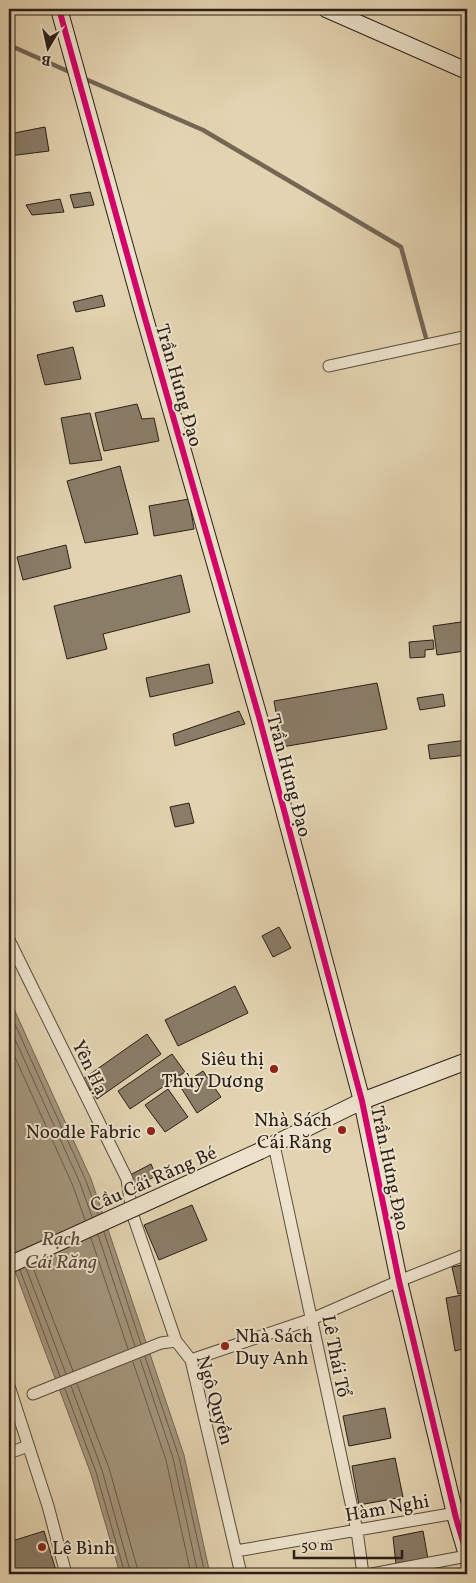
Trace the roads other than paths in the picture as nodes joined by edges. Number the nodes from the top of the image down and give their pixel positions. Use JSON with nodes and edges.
{"nodes":[{"id":1,"x":59,"y":9,"type":"edge"},
{"id":2,"x":326,"y":9,"type":"edge"},
{"id":3,"x":467,"y":71,"type":"edge"},
{"id":4,"x":467,"y":336,"type":"edge"},
{"id":5,"x":330,"y":366,"type":"dead end"},
{"id":6,"x":9,"y":940,"type":"edge"},
{"id":7,"x":467,"y":1061,"type":"edge"},
{"id":8,"x":362,"y":1101,"type":"junction"},
{"id":9,"x":267,"y":1148,"type":"junction"},
{"id":10,"x":132,"y":1213,"type":"joint"},
{"id":11,"x":467,"y":1254,"type":"edge"},
{"id":12,"x":9,"y":1265,"type":"edge"},
{"id":13,"x":399,"y":1281,"type":"junction"},
{"id":14,"x":312,"y":1319,"type":"junction"},
{"id":15,"x":176,"y":1341,"type":"junction"},
{"id":16,"x":191,"y":1360,"type":"junction"},
{"id":17,"x":9,"y":1386,"type":"edge"},
{"id":18,"x":33,"y":1394,"type":"dead end"},
{"id":19,"x":28,"y":1446,"type":"junction"},
{"id":20,"x":9,"y":1453,"type":"edge"},
{"id":21,"x":456,"y":1513,"type":"junction"},
{"id":22,"x":357,"y":1530,"type":"junction"},
{"id":23,"x":236,"y":1551,"type":"junction"},
{"id":24,"x":467,"y":1555,"type":"edge"},
{"id":25,"x":66,"y":1574,"type":"edge"},
{"id":26,"x":241,"y":1574,"type":"edge"},
{"id":27,"x":363,"y":1574,"type":"edge"},
{"id":28,"x":372,"y":1574,"type":"edge"}],
"edges":[{"from":1,"to":8,"type":"street","name":"Trần Hưng Đạo"},
{"from":2,"to":3,"type":"street"},
{"from":4,"to":5,"type":"street"},
{"from":6,"to":10,"type":"street","name":"Yên Hạ"},
{"from":7,"to":8,"type":"street","name":"Cầu Cái Răng Bé"},
{"from":8,"to":9,"type":"street","name":"Cầu Cái Răng Bé"},
{"from":8,"to":13,"type":"street","name":"Trần Hưng Đạo"},
{"from":9,"to":12,"type":"street","name":"Cầu Cái Răng Bé","bridge":true},
{"from":9,"to":14,"type":"street","name":"Lê Thái Tổ"},
{"from":10,"to":15,"type":"street","name":"Ngô Quyền"},
{"from":11,"to":13,"type":"street"},
{"from":13,"to":14,"type":"street"},
{"from":13,"to":21,"type":"street","name":"Trần Hưng Đạo"},
{"from":14,"to":16,"type":"street"},
{"from":14,"to":22,"type":"street","name":"Lê Thái Tổ"},
{"from":15,"to":16,"type":"street","name":"Ngô Quyền"},
{"from":15,"to":18,"type":"street"},
{"from":16,"to":23,"type":"street","name":"Ngô Quyền"},
{"from":17,"to":19,"type":"street"},
{"from":19,"to":20,"type":"street"},
{"from":19,"to":25,"type":"street"},
{"from":21,"to":22,"type":"street","name":"Hàm Nghi"},
{"from":21,"to":24,"type":"street","name":"Trần Hưng Đạo"},
{"from":22,"to":23,"type":"street","name":"Hàm Nghi"},
{"from":22,"to":27,"type":"street","name":"Lê Thái Tổ"},
{"from":23,"to":26,"type":"street","name":"Ngô Quyền"},
{"from":24,"to":28,"type":"street"}]}
